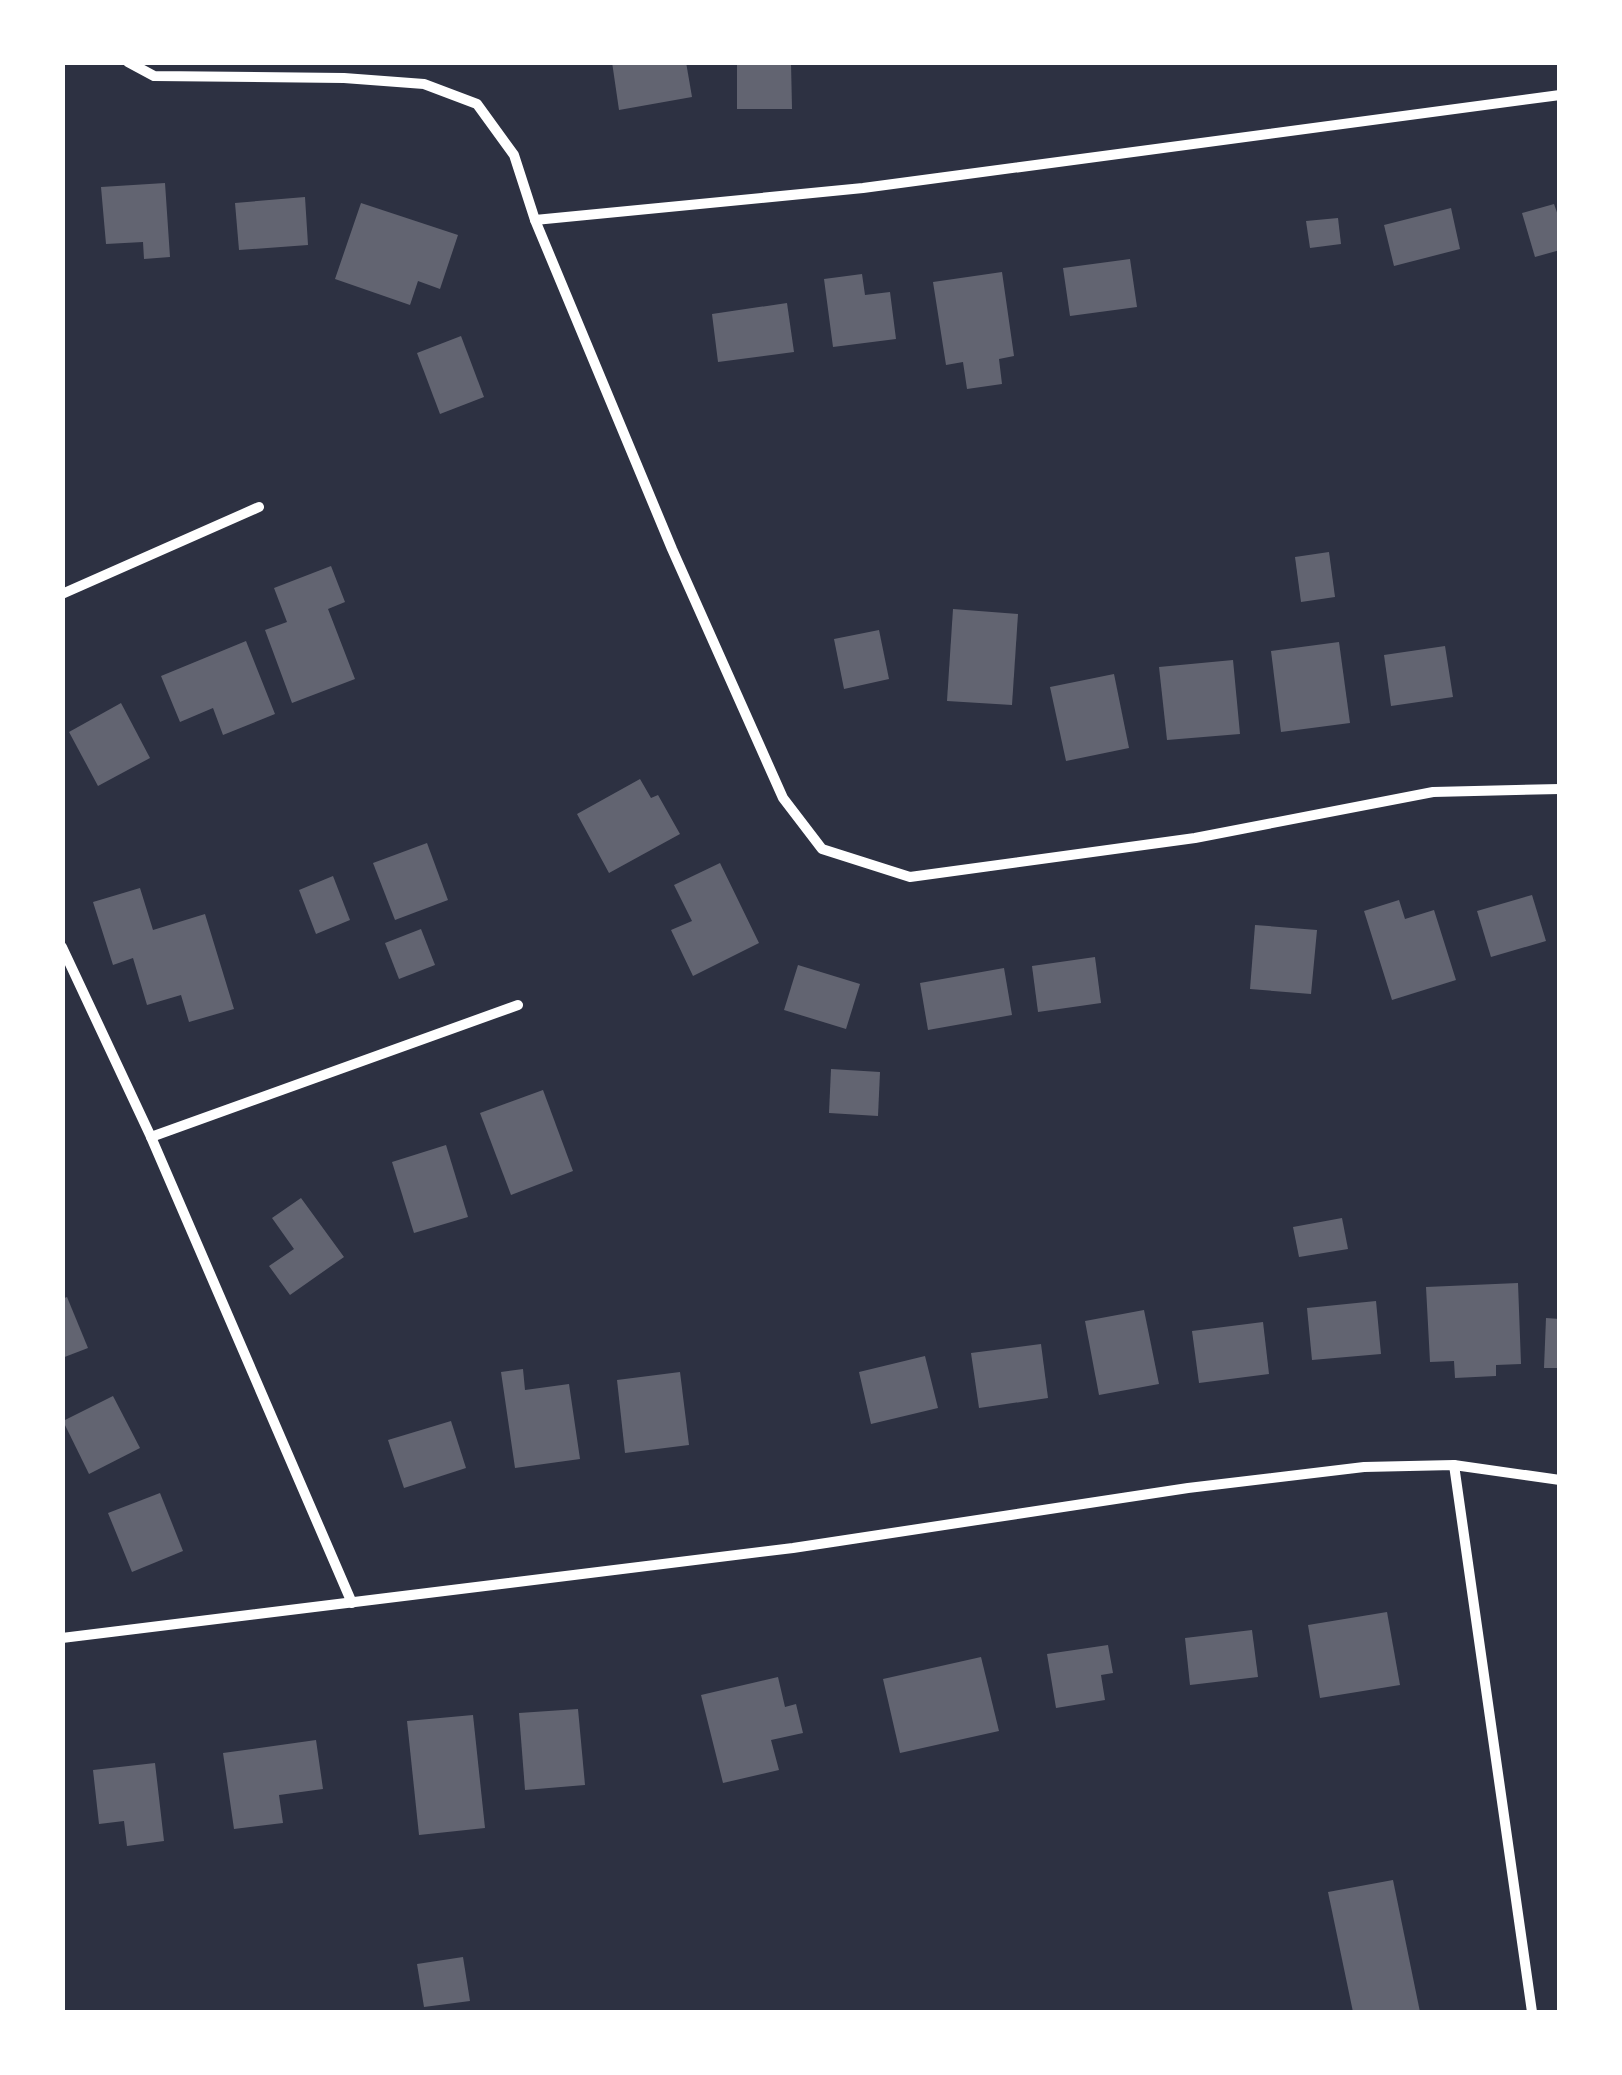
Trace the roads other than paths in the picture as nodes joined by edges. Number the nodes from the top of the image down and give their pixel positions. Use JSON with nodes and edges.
{"nodes":[{"id":1,"x":128,"y":62,"type":"edge"},
{"id":2,"x":1560,"y":95,"type":"edge"},
{"id":3,"x":535,"y":220,"type":"junction"},
{"id":4,"x":260,"y":507,"type":"dead end"},
{"id":5,"x":62,"y":594,"type":"edge"},
{"id":6,"x":1560,"y":789,"type":"edge"},
{"id":7,"x":62,"y":947,"type":"edge"},
{"id":8,"x":518,"y":1005,"type":"dead end"},
{"id":9,"x":150,"y":1137,"type":"junction"},
{"id":10,"x":1454,"y":1465,"type":"junction"},
{"id":11,"x":1560,"y":1480,"type":"edge"},
{"id":12,"x":352,"y":1603,"type":"junction"},
{"id":13,"x":62,"y":1638,"type":"edge"},
{"id":14,"x":1532,"y":2012,"type":"edge"}],
"edges":[{"from":1,"to":3,"type":"street"},
{"from":2,"to":3,"type":"street"},
{"from":3,"to":6,"type":"street"},
{"from":4,"to":5,"type":"street"},
{"from":7,"to":9,"type":"street"},
{"from":8,"to":9,"type":"street"},
{"from":9,"to":12,"type":"street"},
{"from":10,"to":11,"type":"street"},
{"from":10,"to":12,"type":"street"},
{"from":10,"to":14,"type":"street"},
{"from":12,"to":13,"type":"street"}]}
